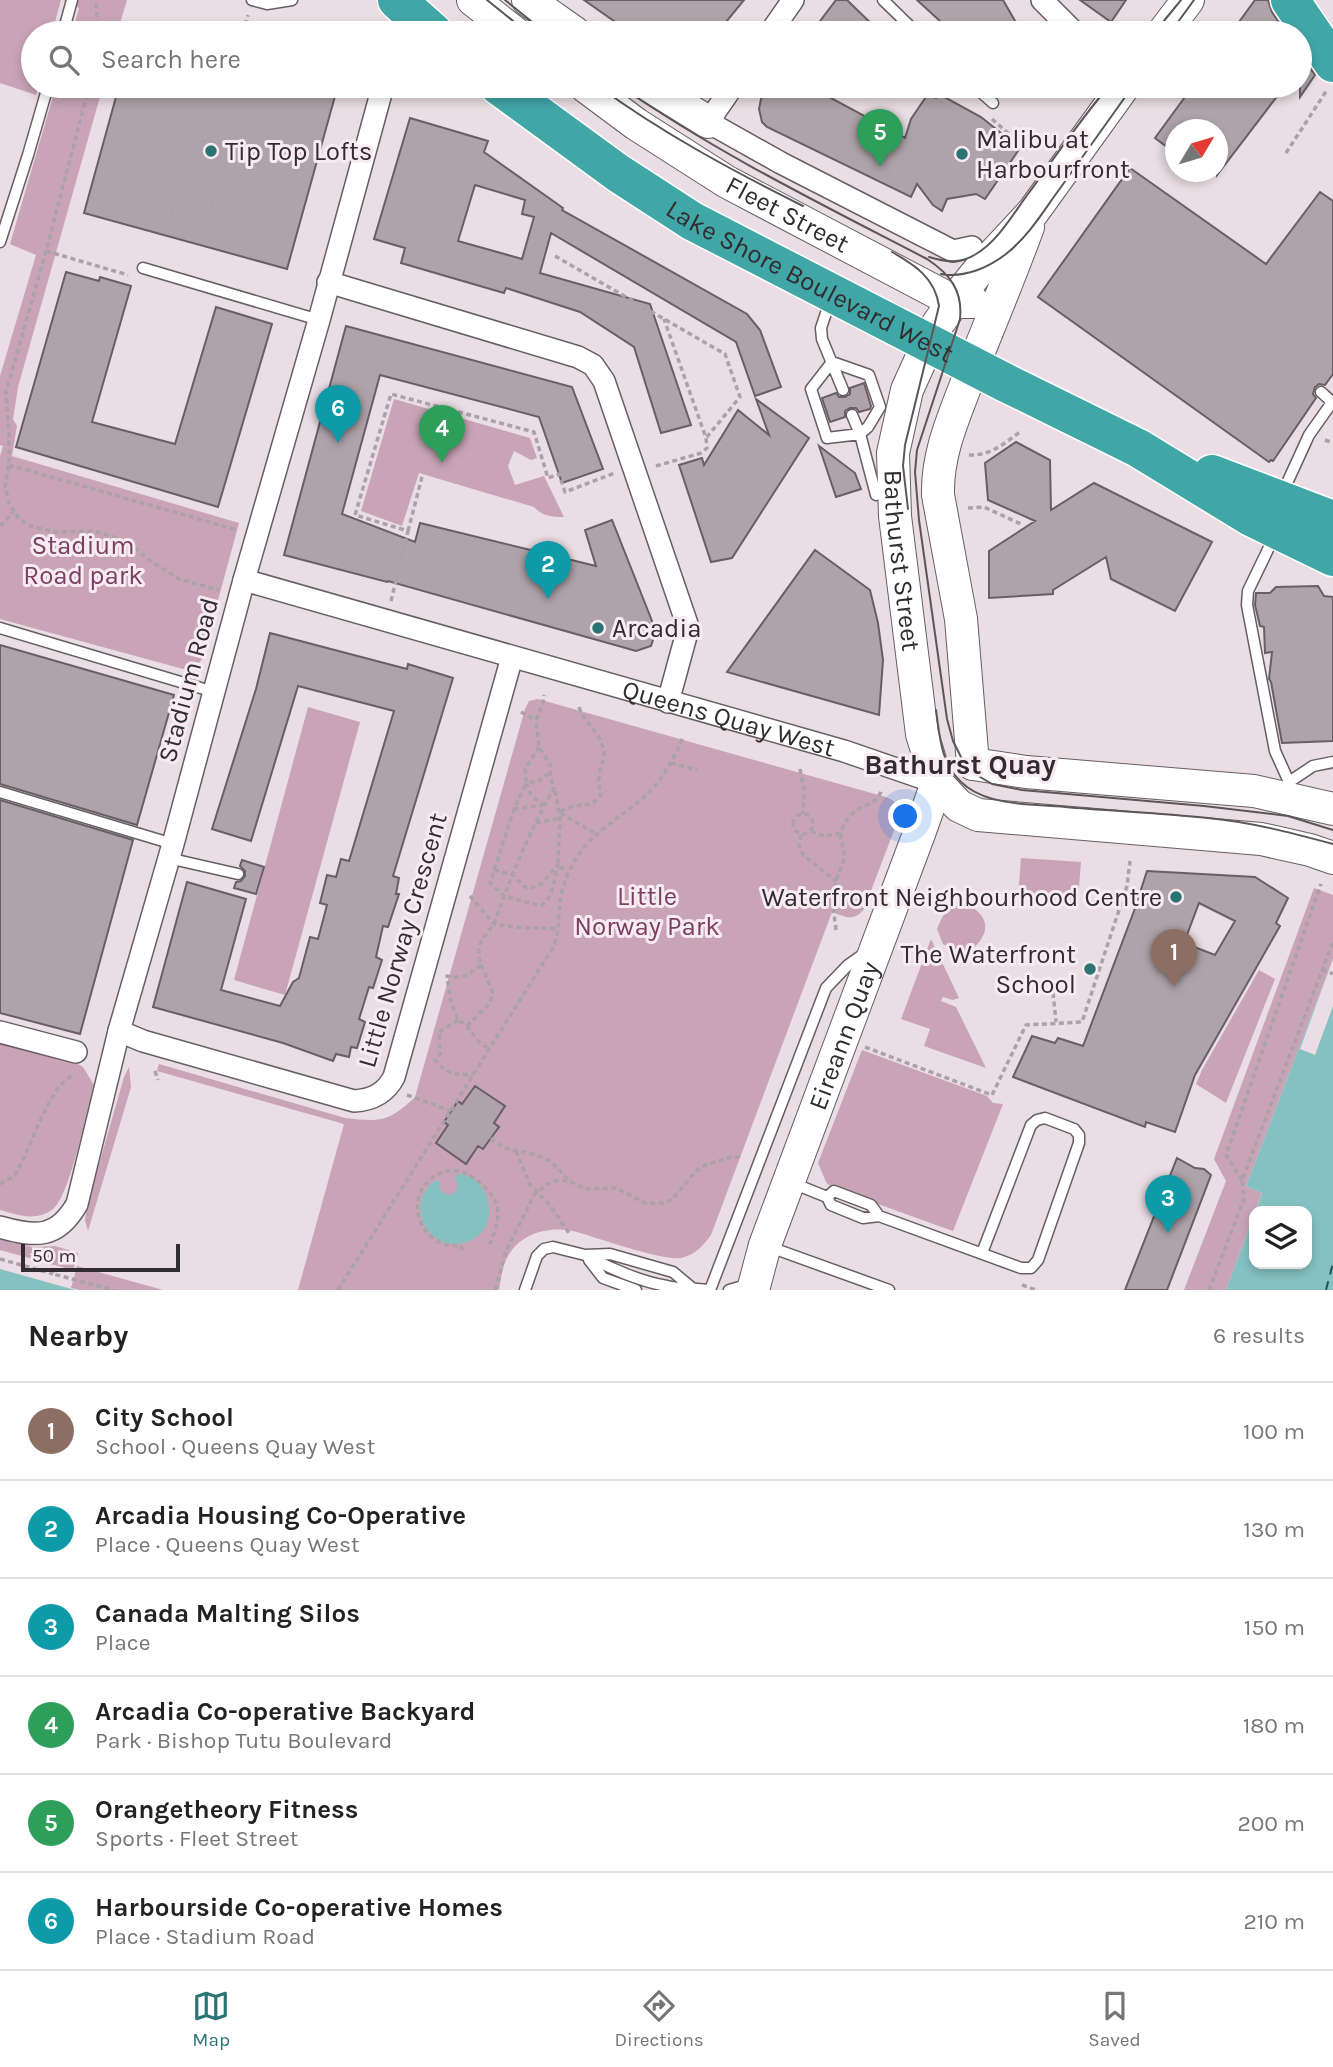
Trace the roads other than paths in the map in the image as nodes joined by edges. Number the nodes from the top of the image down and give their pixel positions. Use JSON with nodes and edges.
{"nodes":[{"id":1,"x":72,"y":0,"type":"edge"},
{"id":2,"x":252,"y":0,"type":"edge"},
{"id":3,"x":292,"y":0,"type":"edge"},
{"id":4,"x":473,"y":0,"type":"edge"},
{"id":5,"x":528,"y":0,"type":"edge"},
{"id":6,"x":793,"y":0,"type":"edge"},
{"id":7,"x":883,"y":0,"type":"edge"},
{"id":8,"x":1042,"y":0,"type":"edge"},
{"id":9,"x":1188,"y":0,"type":"edge"},
{"id":10,"x":1290,"y":0,"type":"edge"},
{"id":11,"x":66,"y":21,"type":"edge"},
{"id":12,"x":500,"y":21,"type":"edge"},
{"id":13,"x":558,"y":21,"type":"edge"},
{"id":14,"x":778,"y":21,"type":"edge"},
{"id":15,"x":905,"y":21,"type":"edge"},
{"id":16,"x":1063,"y":21,"type":"edge"},
{"id":17,"x":1172,"y":21,"type":"edge"},
{"id":18,"x":1304,"y":21,"type":"edge"},
{"id":19,"x":1312,"y":32,"type":"edge"},
{"id":20,"x":1333,"y":63,"type":"edge"},
{"id":21,"x":44,"y":98,"type":"edge"},
{"id":22,"x":380,"y":98,"type":"edge"},
{"id":23,"x":515,"y":98,"type":"edge"},
{"id":24,"x":601,"y":98,"type":"edge"},
{"id":25,"x":669,"y":98,"type":"edge"},
{"id":26,"x":725,"y":98,"type":"edge"},
{"id":27,"x":987,"y":98,"type":"edge"},
{"id":28,"x":1115,"y":98,"type":"edge"},
{"id":29,"x":993,"y":103,"type":"road end"},
{"id":30,"x":708,"y":122,"type":"junction"},
{"id":31,"x":0,"y":197,"type":"edge"},
{"id":32,"x":13,"y":201,"type":"junction"},
{"id":33,"x":1033,"y":212,"type":"junction"},
{"id":34,"x":0,"y":242,"type":"edge"},
{"id":35,"x":972,"y":247,"type":"dead end"},
{"id":36,"x":143,"y":268,"type":"road end"},
{"id":37,"x":328,"y":282,"type":"junction"},
{"id":38,"x":1003,"y":291,"type":"junction"},
{"id":39,"x":832,"y":293,"type":"junction"},
{"id":40,"x":954,"y":301,"type":"junction"},
{"id":41,"x":319,"y":320,"type":"junction"},
{"id":42,"x":928,"y":342,"type":"junction"},
{"id":43,"x":832,"y":362,"type":"junction"},
{"id":44,"x":974,"y":365,"type":"junction"},
{"id":45,"x":843,"y":390,"type":"dead end"},
{"id":46,"x":1321,"y":392,"type":"dead end"},
{"id":47,"x":1333,"y":402,"type":"edge"},
{"id":48,"x":852,"y":415,"type":"dead end"},
{"id":49,"x":860,"y":434,"type":"junction"},
{"id":50,"x":879,"y":457,"type":"junction"},
{"id":51,"x":876,"y":495,"type":"dead end"},
{"id":52,"x":1278,"y":515,"type":"junction"},
{"id":53,"x":1333,"y":520,"type":"edge"},
{"id":54,"x":1333,"y":557,"type":"edge"},
{"id":55,"x":244,"y":580,"type":"junction"},
{"id":56,"x":0,"y":628,"type":"edge"},
{"id":57,"x":512,"y":657,"type":"junction"},
{"id":58,"x":214,"y":692,"type":"junction"},
{"id":59,"x":668,"y":702,"type":"junction"},
{"id":60,"x":1333,"y":762,"type":"edge"},
{"id":61,"x":972,"y":764,"type":"junction"},
{"id":62,"x":937,"y":783,"type":"junction"},
{"id":63,"x":1289,"y":790,"type":"junction"},
{"id":64,"x":0,"y":792,"type":"edge"},
{"id":65,"x":1333,"y":809,"type":"edge"},
{"id":66,"x":171,"y":851,"type":"junction"},
{"id":67,"x":1327,"y":871,"type":"edge"},
{"id":68,"x":238,"y":874,"type":"dead end"},
{"id":69,"x":878,"y":943,"type":"junction"},
{"id":70,"x":119,"y":1031,"type":"junction"},
{"id":71,"x":0,"y":1032,"type":"edge"},
{"id":72,"x":80,"y":1062,"type":"road end"},
{"id":73,"x":789,"y":1182,"type":"junction"},
{"id":74,"x":0,"y":1227,"type":"edge"},
{"id":75,"x":982,"y":1253,"type":"junction"},
{"id":76,"x":585,"y":1255,"type":"junction"},
{"id":77,"x":758,"y":1270,"type":"edge"},
{"id":78,"x":688,"y":1289,"type":"edge"},
{"id":79,"x":526,"y":1290,"type":"edge"},
{"id":80,"x":636,"y":1290,"type":"edge"},
{"id":81,"x":708,"y":1290,"type":"edge"},
{"id":82,"x":729,"y":1290,"type":"edge"},
{"id":83,"x":889,"y":1290,"type":"edge"}],
"edges":[{"from":1,"to":11,"type":"lane"},
{"from":2,"to":3,"type":"lane"},
{"from":4,"to":12,"type":"street"},
{"from":5,"to":13,"type":"street"},
{"from":6,"to":14,"type":"street"},
{"from":7,"to":15,"type":"lane"},
{"from":8,"to":16,"type":"street"},
{"from":9,"to":17,"type":"street"},
{"from":10,"to":18,"type":"highway"},
{"from":19,"to":20,"type":"highway"},
{"from":21,"to":32,"type":"lane"},
{"from":22,"to":37,"type":"street","name":"Stadium Road"},
{"from":23,"to":39,"type":"highway","name":"Lake Shore Boulevard West"},
{"from":24,"to":40,"type":"street","name":"Fleet Street"},
{"from":25,"to":30,"type":"street","name":"Fleet Street"},
{"from":26,"to":30,"type":"street"},
{"from":27,"to":29,"type":"lane"},
{"from":28,"to":33,"type":"street","name":"Bathurst Street"},
{"from":30,"to":35,"type":"street","name":"Fleet Street"},
{"from":31,"to":32,"type":"lane"},
{"from":32,"to":34,"type":"lane"},
{"from":33,"to":38,"type":"street","name":"Bathurst Street"},
{"from":33,"to":40,"type":"street","name":"Bathurst Street"},
{"from":36,"to":41,"type":"lane"},
{"from":37,"to":41,"type":"street","name":"Stadium Road"},
{"from":37,"to":59,"type":"street"},
{"from":38,"to":40,"type":"street"},
{"from":38,"to":44,"type":"street","name":"Bathurst Street"},
{"from":39,"to":42,"type":"highway","name":"Lake Shore Boulevard West"},
{"from":39,"to":43,"type":"lane"},
{"from":40,"to":42,"type":"street","name":"Bathurst Street"},
{"from":41,"to":55,"type":"street","name":"Stadium Road"},
{"from":42,"to":44,"type":"highway","name":"Lake Shore Boulevard West"},
{"from":42,"to":50,"type":"street","name":"Bathurst Street"},
{"from":43,"to":45,"type":"lane"},
{"from":43,"to":49,"type":"lane"},
{"from":43,"to":49,"type":"lane"},
{"from":44,"to":52,"type":"highway","name":"Lake Shore Boulevard West"},
{"from":44,"to":61,"type":"street","name":"Bathurst Street"},
{"from":46,"to":47,"type":"lane"},
{"from":47,"to":52,"type":"lane"},
{"from":48,"to":49,"type":"lane"},
{"from":49,"to":50,"type":"lane"},
{"from":50,"to":51,"type":"lane"},
{"from":50,"to":62,"type":"street","name":"Bathurst Street"},
{"from":52,"to":53,"type":"highway","name":"Lake Shore Boulevard West"},
{"from":52,"to":54,"type":"highway","name":"Lake Shore Boulevard West"},
{"from":52,"to":63,"type":"lane"},
{"from":55,"to":57,"type":"street","name":"Queens Quay West"},
{"from":55,"to":58,"type":"street","name":"Stadium Road"},
{"from":56,"to":58,"type":"lane"},
{"from":57,"to":59,"type":"street","name":"Queens Quay West"},
{"from":57,"to":70,"type":"street","name":"Little Norway Crescent"},
{"from":58,"to":66,"type":"street","name":"Stadium Road"},
{"from":59,"to":62,"type":"street","name":"Queens Quay West"},
{"from":60,"to":63,"type":"lane"},
{"from":61,"to":62,"type":"street"},
{"from":61,"to":63,"type":"street"},
{"from":62,"to":67,"type":"street","name":"Queens Quay West"},
{"from":62,"to":69,"type":"street","name":"Eireann Quay"},
{"from":63,"to":65,"type":"street"},
{"from":64,"to":66,"type":"lane"},
{"from":66,"to":68,"type":"lane"},
{"from":66,"to":70,"type":"street","name":"Stadium Road"},
{"from":69,"to":73,"type":"street","name":"Eireann Quay"},
{"from":69,"to":81,"type":"lane"},
{"from":70,"to":74,"type":"street","name":"Stadium Road"},
{"from":71,"to":72,"type":"street"},
{"from":73,"to":75,"type":"lane"},
{"from":73,"to":77,"type":"street","name":"Eireann Quay"},
{"from":75,"to":75,"type":"lane"},
{"from":76,"to":78,"type":"lane"},
{"from":76,"to":79,"type":"lane"},
{"from":76,"to":80,"type":"lane"},
{"from":77,"to":82,"type":"lane"},
{"from":77,"to":83,"type":"lane"},
{"from":78,"to":81,"type":"lane"}]}
